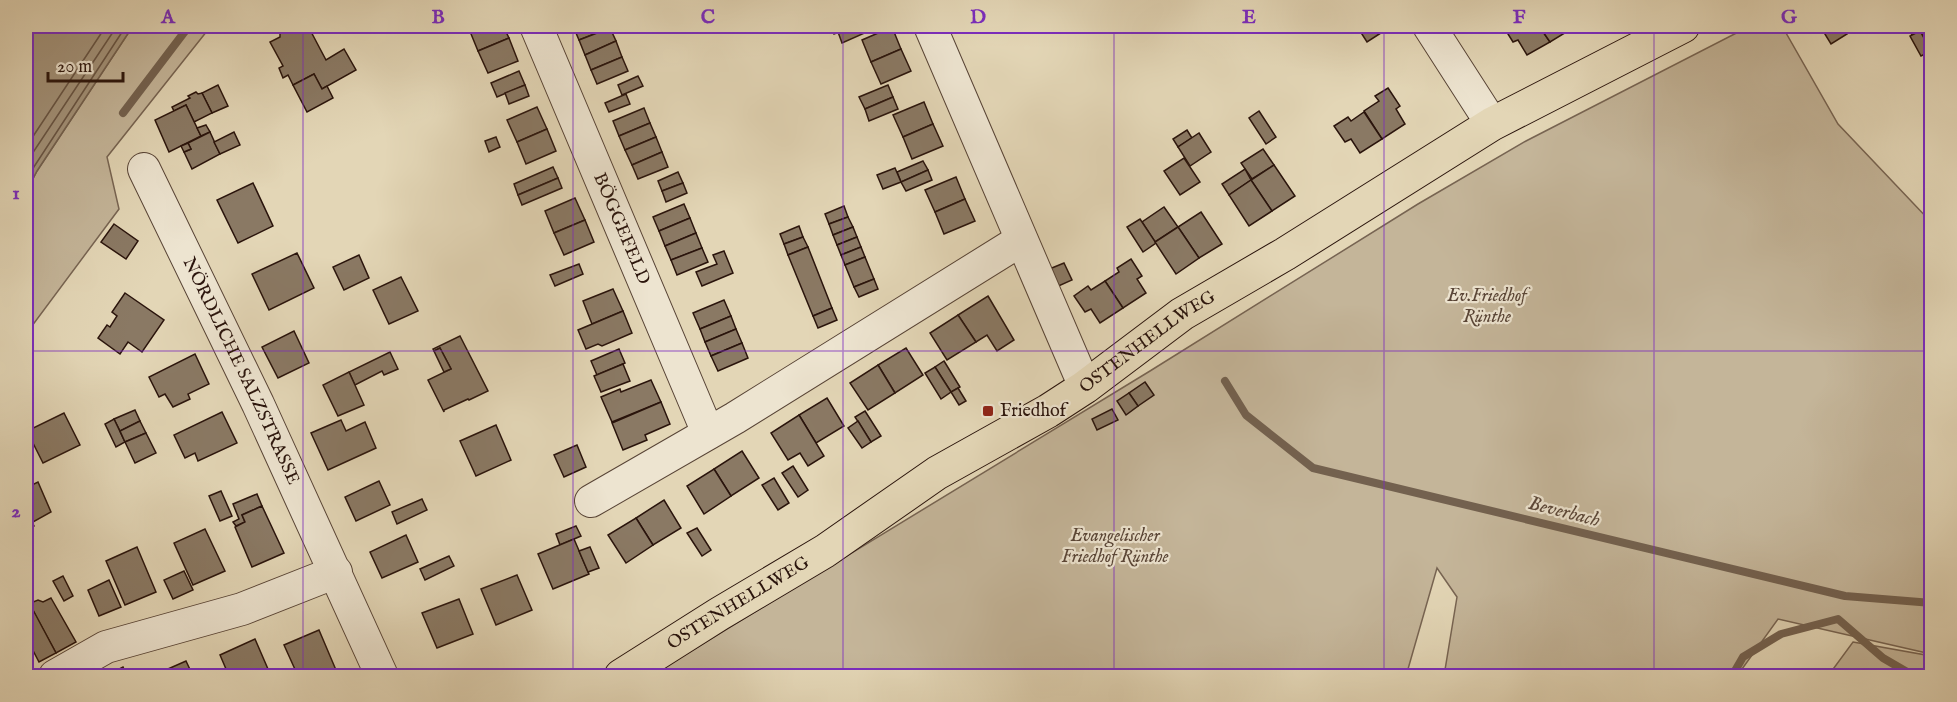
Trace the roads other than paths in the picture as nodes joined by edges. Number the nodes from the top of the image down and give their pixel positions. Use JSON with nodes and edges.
{"nodes":[{"id":1,"x":536,"y":26,"type":"edge"},
{"id":2,"x":930,"y":26,"type":"edge"},
{"id":3,"x":1429,"y":26,"type":"edge"},
{"id":4,"x":1683,"y":26,"type":"edge"},
{"id":5,"x":1492,"y":124,"type":"junction"},
{"id":6,"x":144,"y":169,"type":"dead end"},
{"id":7,"x":1021,"y":240,"type":"junction"},
{"id":8,"x":1085,"y":387,"type":"junction"},
{"id":9,"x":708,"y":433,"type":"junction"},
{"id":10,"x":591,"y":501,"type":"dead end"},
{"id":11,"x":336,"y":572,"type":"junction"},
{"id":12,"x":55,"y":676,"type":"edge"},
{"id":13,"x":382,"y":676,"type":"edge"},
{"id":14,"x":621,"y":676,"type":"edge"}],
"edges":[{"from":1,"to":9,"type":"street","name":"BÖGGEFELD"},
{"from":2,"to":7,"type":"street"},
{"from":3,"to":5,"type":"street"},
{"from":4,"to":5,"type":"main road","name":"OSTENHELLWEG"},
{"from":5,"to":8,"type":"main road","name":"OSTENHELLWEG"},
{"from":6,"to":11,"type":"street","name":"NÖRDLICHE SALZSTRASSE"},
{"from":7,"to":8,"type":"street"},
{"from":7,"to":9,"type":"street"},
{"from":8,"to":14,"type":"main road","name":"OSTENHELLWEG"},
{"from":9,"to":10,"type":"street"},
{"from":11,"to":12,"type":"street"},
{"from":11,"to":13,"type":"street","name":"NÖRDLICHE SALZSTRASSE"}]}
